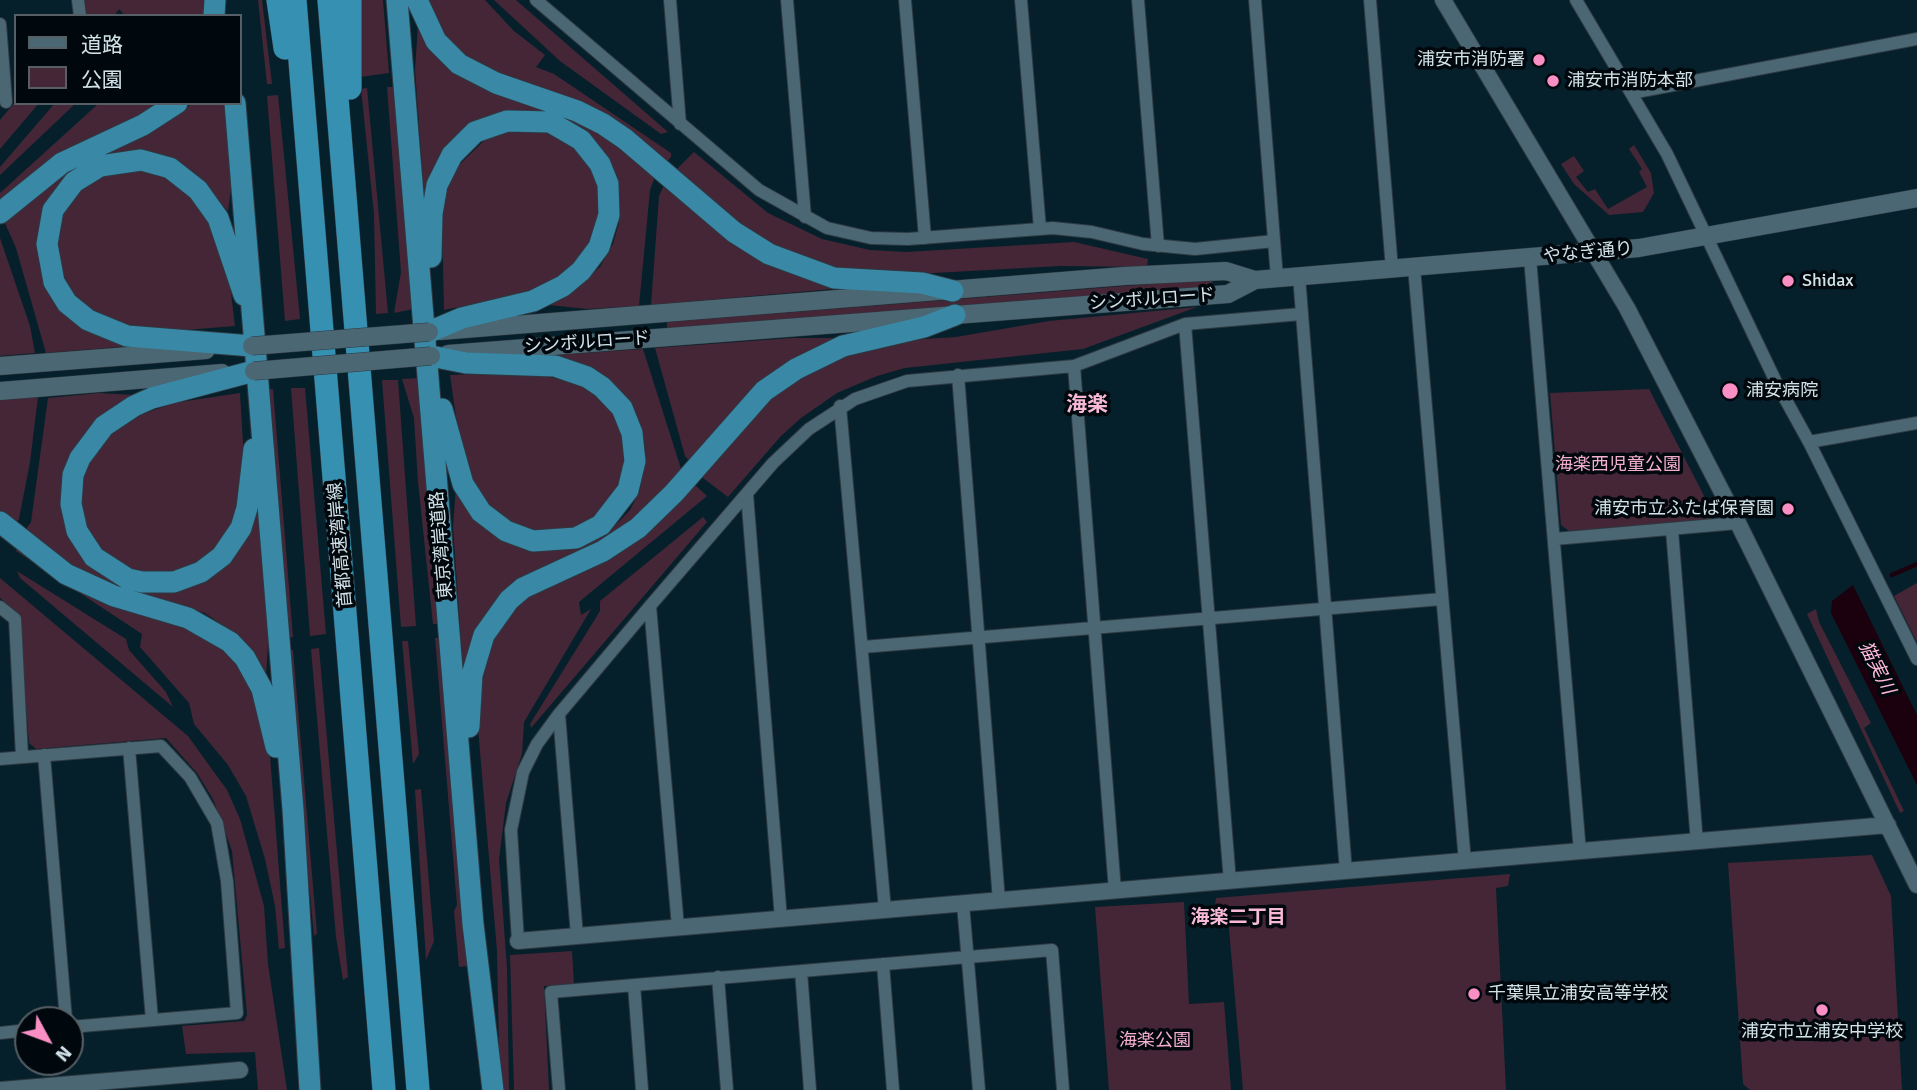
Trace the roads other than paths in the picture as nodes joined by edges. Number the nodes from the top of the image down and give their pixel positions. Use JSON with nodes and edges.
{"nodes":[{"id":1,"x":278,"y":0,"type":"edge"},
{"id":2,"x":295,"y":0,"type":"edge"},
{"id":3,"x":329,"y":0,"type":"edge"},
{"id":4,"x":350,"y":0,"type":"edge"},
{"id":5,"x":397,"y":0,"type":"edge"},
{"id":6,"x":416,"y":0,"type":"edge"},
{"id":7,"x":536,"y":0,"type":"edge"},
{"id":8,"x":553,"y":0,"type":"edge"},
{"id":9,"x":670,"y":0,"type":"edge"},
{"id":10,"x":787,"y":0,"type":"edge"},
{"id":11,"x":905,"y":0,"type":"edge"},
{"id":12,"x":1021,"y":0,"type":"edge"},
{"id":13,"x":1139,"y":0,"type":"edge"},
{"id":14,"x":1255,"y":0,"type":"edge"},
{"id":15,"x":1370,"y":0,"type":"edge"},
{"id":16,"x":1443,"y":0,"type":"edge"},
{"id":17,"x":1576,"y":0,"type":"edge"},
{"id":18,"x":555,"y":16,"type":"junction"},
{"id":19,"x":0,"y":24,"type":"edge"},
{"id":20,"x":1917,"y":39,"type":"edge"},
{"id":21,"x":1631,"y":93,"type":"junction"},
{"id":22,"x":174,"y":105,"type":"edge"},
{"id":23,"x":235,"y":105,"type":"edge"},
{"id":24,"x":3,"y":106,"type":"edge"},
{"id":25,"x":680,"y":124,"type":"junction"},
{"id":26,"x":311,"y":192,"type":"junction"},
{"id":27,"x":1917,"y":198,"type":"edge"},
{"id":28,"x":0,"y":213,"type":"edge"},
{"id":29,"x":347,"y":213,"type":"junction"},
{"id":30,"x":805,"y":217,"type":"junction"},
{"id":31,"x":1040,"y":229,"type":"junction"},
{"id":32,"x":925,"y":238,"type":"junction"},
{"id":33,"x":1706,"y":238,"type":"junction"},
{"id":34,"x":1274,"y":242,"type":"junction"},
{"id":35,"x":1158,"y":246,"type":"junction"},
{"id":36,"x":1594,"y":252,"type":"junction"},
{"id":37,"x":1530,"y":258,"type":"junction"},
{"id":38,"x":1415,"y":267,"type":"junction"},
{"id":39,"x":1391,"y":269,"type":"junction"},
{"id":40,"x":1299,"y":276,"type":"junction"},
{"id":41,"x":1277,"y":278,"type":"junction"},
{"id":42,"x":1255,"y":280,"type":"junction"},
{"id":43,"x":953,"y":291,"type":"junction"},
{"id":44,"x":422,"y":307,"type":"junction"},
{"id":45,"x":1301,"y":314,"type":"junction"},
{"id":46,"x":955,"y":315,"type":"junction"},
{"id":47,"x":253,"y":316,"type":"junction"},
{"id":48,"x":1185,"y":324,"type":"junction"},
{"id":49,"x":429,"y":332,"type":"junction"},
{"id":50,"x":252,"y":346,"type":"junction"},
{"id":51,"x":432,"y":356,"type":"junction"},
{"id":52,"x":8,"y":365,"type":"edge"},
{"id":53,"x":1074,"y":366,"type":"junction"},
{"id":54,"x":254,"y":370,"type":"junction"},
{"id":55,"x":958,"y":375,"type":"junction"},
{"id":56,"x":429,"y":386,"type":"junction"},
{"id":57,"x":9,"y":390,"type":"edge"},
{"id":58,"x":260,"y":405,"type":"junction"},
{"id":59,"x":840,"y":406,"type":"junction"},
{"id":60,"x":1917,"y":422,"type":"edge"},
{"id":61,"x":1810,"y":442,"type":"junction"},
{"id":62,"x":747,"y":494,"type":"junction"},
{"id":63,"x":0,"y":522,"type":"edge"},
{"id":64,"x":1738,"y":523,"type":"junction"},
{"id":65,"x":1672,"y":530,"type":"junction"},
{"id":66,"x":1555,"y":539,"type":"junction"},
{"id":67,"x":1442,"y":599,"type":"junction"},
{"id":68,"x":650,"y":606,"type":"junction"},
{"id":69,"x":0,"y":607,"type":"edge"},
{"id":70,"x":1325,"y":608,"type":"junction"},
{"id":71,"x":1210,"y":618,"type":"junction"},
{"id":72,"x":1093,"y":628,"type":"junction"},
{"id":73,"x":979,"y":637,"type":"junction"},
{"id":74,"x":863,"y":647,"type":"junction"},
{"id":75,"x":1917,"y":659,"type":"edge"},
{"id":76,"x":558,"y":713,"type":"junction"},
{"id":77,"x":129,"y":748,"type":"junction"},
{"id":78,"x":44,"y":755,"type":"junction"},
{"id":79,"x":22,"y":757,"type":"junction"},
{"id":80,"x":0,"y":759,"type":"edge"},
{"id":81,"x":463,"y":799,"type":"junction"},
{"id":82,"x":293,"y":809,"type":"junction"},
{"id":83,"x":1888,"y":825,"type":"junction"},
{"id":84,"x":1697,"y":843,"type":"junction"},
{"id":85,"x":1580,"y":852,"type":"junction"},
{"id":86,"x":1465,"y":862,"type":"junction"},
{"id":87,"x":1346,"y":872,"type":"junction"},
{"id":88,"x":1230,"y":882,"type":"junction"},
{"id":89,"x":1917,"y":885,"type":"edge"},
{"id":90,"x":1115,"y":891,"type":"junction"},
{"id":91,"x":999,"y":901,"type":"junction"},
{"id":92,"x":963,"y":904,"type":"junction"},
{"id":93,"x":885,"y":910,"type":"junction"},
{"id":94,"x":781,"y":919,"type":"junction"},
{"id":95,"x":678,"y":928,"type":"junction"},
{"id":96,"x":577,"y":936,"type":"junction"},
{"id":97,"x":518,"y":941,"type":"joint"},
{"id":98,"x":968,"y":957,"type":"junction"},
{"id":99,"x":883,"y":964,"type":"junction"},
{"id":100,"x":801,"y":971,"type":"junction"},
{"id":101,"x":718,"y":977,"type":"junction"},
{"id":102,"x":634,"y":985,"type":"junction"},
{"id":103,"x":65,"y":1006,"type":"edge"},
{"id":104,"x":152,"y":1020,"type":"junction"},
{"id":105,"x":84,"y":1026,"type":"edge"},
{"id":106,"x":240,"y":1070,"type":"dead end"},
{"id":107,"x":1,"y":1090,"type":"edge"},
{"id":108,"x":310,"y":1090,"type":"edge"},
{"id":109,"x":384,"y":1090,"type":"edge"},
{"id":110,"x":418,"y":1090,"type":"edge"},
{"id":111,"x":493,"y":1090,"type":"edge"},
{"id":112,"x":559,"y":1090,"type":"edge"},
{"id":113,"x":642,"y":1090,"type":"edge"},
{"id":114,"x":727,"y":1090,"type":"edge"},
{"id":115,"x":810,"y":1090,"type":"edge"},
{"id":116,"x":893,"y":1090,"type":"edge"},
{"id":117,"x":979,"y":1090,"type":"edge"},
{"id":118,"x":1063,"y":1090,"type":"edge"}],
"edges":[{"from":1,"to":26,"type":"highway"},
{"from":2,"to":26,"type":"highway","name":"首都高速湾岸線"},
{"from":3,"to":29,"type":"highway","name":"首都高速湾岸線"},
{"from":4,"to":29,"type":"highway"},
{"from":5,"to":44,"type":"highway","name":"東京湾岸道路"},
{"from":6,"to":43,"type":"highway"},
{"from":7,"to":18,"type":"street"},
{"from":8,"to":18,"type":"street"},
{"from":9,"to":25,"type":"street"},
{"from":10,"to":30,"type":"street"},
{"from":11,"to":32,"type":"street"},
{"from":12,"to":31,"type":"street"},
{"from":13,"to":35,"type":"street"},
{"from":14,"to":34,"type":"street"},
{"from":15,"to":39,"type":"street"},
{"from":16,"to":36,"type":"street"},
{"from":17,"to":21,"type":"street"},
{"from":18,"to":25,"type":"street"},
{"from":19,"to":24,"type":"street"},
{"from":20,"to":21,"type":"street"},
{"from":21,"to":33,"type":"street"},
{"from":22,"to":28,"type":"highway"},
{"from":23,"to":47,"type":"highway"},
{"from":25,"to":30,"type":"street"},
{"from":26,"to":109,"type":"highway","name":"首都高速湾岸線"},
{"from":27,"to":33,"type":"main road","name":"やなぎ通り"},
{"from":29,"to":110,"type":"highway","name":"首都高速湾岸線"},
{"from":30,"to":32,"type":"street"},
{"from":31,"to":32,"type":"street"},
{"from":31,"to":35,"type":"street"},
{"from":33,"to":36,"type":"main road","name":"やなぎ通り"},
{"from":33,"to":61,"type":"street"},
{"from":34,"to":35,"type":"street"},
{"from":34,"to":41,"type":"street"},
{"from":36,"to":37,"type":"main road","name":"やなぎ通り"},
{"from":36,"to":64,"type":"street"},
{"from":37,"to":38,"type":"main road","name":"やなぎ通り"},
{"from":37,"to":66,"type":"street"},
{"from":38,"to":39,"type":"main road","name":"やなぎ通り"},
{"from":38,"to":67,"type":"street"},
{"from":39,"to":40,"type":"main road","name":"やなぎ通り"},
{"from":40,"to":41,"type":"main road","name":"やなぎ通り"},
{"from":40,"to":45,"type":"street"},
{"from":41,"to":42,"type":"main road","name":"やなぎ通り"},
{"from":42,"to":43,"type":"main road","name":"シンボルロード"},
{"from":42,"to":46,"type":"main road","name":"シンボルロード"},
{"from":43,"to":49,"type":"main road","name":"シンボルロード"},
{"from":44,"to":49,"type":"highway"},
{"from":44,"to":56,"type":"highway","name":"東京湾岸道路"},
{"from":45,"to":48,"type":"street"},
{"from":45,"to":70,"type":"street"},
{"from":46,"to":51,"type":"main road","name":"シンボルロード"},
{"from":46,"to":81,"type":"highway"},
{"from":47,"to":50,"type":"highway"},
{"from":47,"to":58,"type":"highway"},
{"from":48,"to":53,"type":"street"},
{"from":48,"to":71,"type":"street"},
{"from":49,"to":50,"type":"main road","name":"シンボルロード","bridge":true},
{"from":50,"to":52,"type":"main road","name":"シンボルロード"},
{"from":51,"to":54,"type":"main road","name":"シンボルロード","bridge":true},
{"from":51,"to":56,"type":"highway"},
{"from":53,"to":55,"type":"street"},
{"from":53,"to":72,"type":"street"},
{"from":54,"to":57,"type":"main road","name":"シンボルロード"},
{"from":54,"to":58,"type":"highway"},
{"from":55,"to":59,"type":"street"},
{"from":55,"to":73,"type":"street"},
{"from":56,"to":81,"type":"highway","name":"東京湾岸道路"},
{"from":58,"to":82,"type":"highway"},
{"from":59,"to":62,"type":"street"},
{"from":59,"to":74,"type":"street"},
{"from":60,"to":61,"type":"street"},
{"from":61,"to":75,"type":"street"},
{"from":62,"to":68,"type":"street"},
{"from":62,"to":94,"type":"street"},
{"from":63,"to":82,"type":"highway"},
{"from":64,"to":65,"type":"street"},
{"from":64,"to":83,"type":"street"},
{"from":65,"to":66,"type":"street"},
{"from":65,"to":84,"type":"street"},
{"from":66,"to":85,"type":"street"},
{"from":67,"to":70,"type":"street"},
{"from":67,"to":86,"type":"street"},
{"from":68,"to":76,"type":"street"},
{"from":68,"to":95,"type":"street"},
{"from":69,"to":79,"type":"street"},
{"from":70,"to":71,"type":"street"},
{"from":70,"to":87,"type":"street"},
{"from":71,"to":72,"type":"street"},
{"from":71,"to":88,"type":"street"},
{"from":72,"to":73,"type":"street"},
{"from":72,"to":90,"type":"street"},
{"from":73,"to":74,"type":"street"},
{"from":73,"to":91,"type":"street"},
{"from":74,"to":93,"type":"street"},
{"from":76,"to":96,"type":"street"},
{"from":76,"to":97,"type":"street"},
{"from":77,"to":78,"type":"street"},
{"from":77,"to":104,"type":"street"},
{"from":77,"to":104,"type":"street"},
{"from":78,"to":79,"type":"street"},
{"from":78,"to":103,"type":"street"},
{"from":79,"to":80,"type":"street"},
{"from":81,"to":111,"type":"highway","name":"東京湾岸道路"},
{"from":82,"to":108,"type":"highway"},
{"from":83,"to":84,"type":"street"},
{"from":83,"to":89,"type":"street"},
{"from":84,"to":85,"type":"street"},
{"from":85,"to":86,"type":"street"},
{"from":86,"to":87,"type":"street"},
{"from":87,"to":88,"type":"street"},
{"from":88,"to":90,"type":"street"},
{"from":90,"to":91,"type":"street"},
{"from":91,"to":92,"type":"street"},
{"from":92,"to":93,"type":"street"},
{"from":92,"to":98,"type":"street"},
{"from":93,"to":94,"type":"street"},
{"from":94,"to":95,"type":"street"},
{"from":95,"to":96,"type":"street"},
{"from":96,"to":97,"type":"street"},
{"from":98,"to":99,"type":"street"},
{"from":98,"to":117,"type":"street"},
{"from":98,"to":118,"type":"street"},
{"from":99,"to":100,"type":"street"},
{"from":99,"to":116,"type":"street"},
{"from":100,"to":101,"type":"street"},
{"from":100,"to":115,"type":"street"},
{"from":101,"to":102,"type":"street"},
{"from":101,"to":114,"type":"street"},
{"from":102,"to":112,"type":"street"},
{"from":102,"to":113,"type":"street"},
{"from":104,"to":105,"type":"street"},
{"from":106,"to":107,"type":"street"}]}
